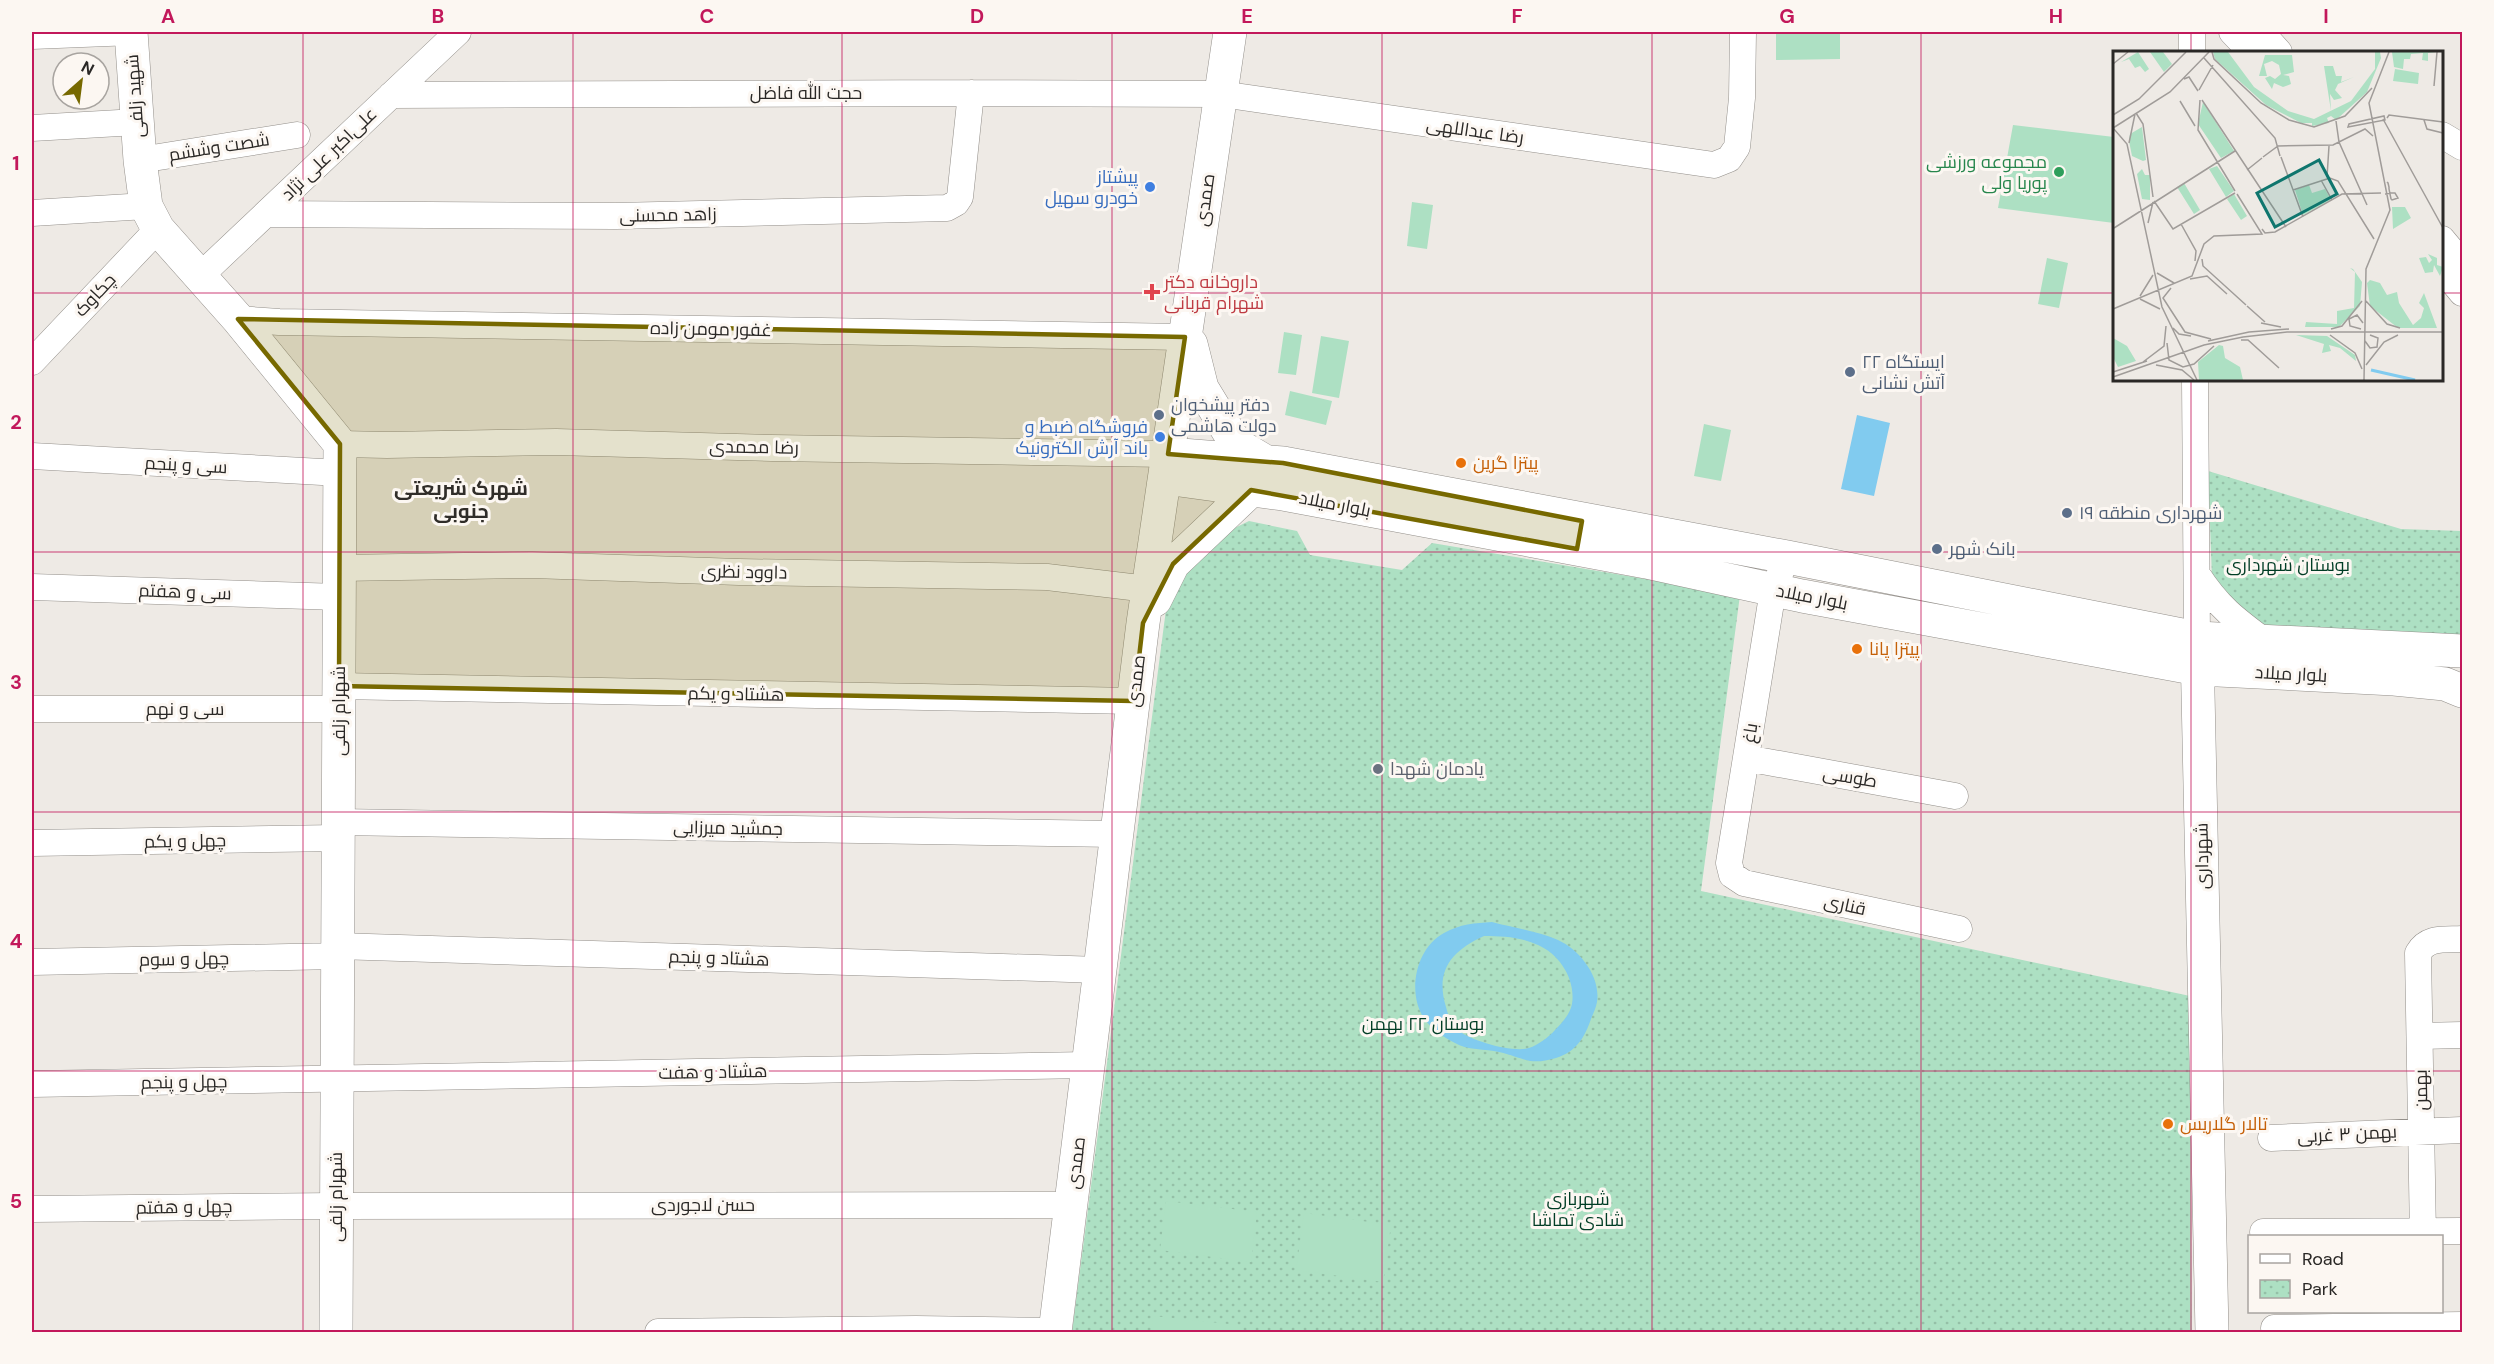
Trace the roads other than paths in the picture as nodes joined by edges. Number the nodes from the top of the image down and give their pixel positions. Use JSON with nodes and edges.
{"nodes":[{"id":1,"x":132,"y":32,"type":"edge"},
{"id":2,"x":458,"y":32,"type":"edge"},
{"id":3,"x":1230,"y":32,"type":"edge"},
{"id":4,"x":1743,"y":32,"type":"edge"},
{"id":5,"x":2192,"y":32,"type":"edge"},
{"id":6,"x":2232,"y":32,"type":"edge"},
{"id":7,"x":2261,"y":32,"type":"edge"},
{"id":8,"x":32,"y":36,"type":"edge"},
{"id":9,"x":2192,"y":51,"type":"edge"},
{"id":10,"x":2250,"y":51,"type":"edge"},
{"id":11,"x":2278,"y":51,"type":"edge"},
{"id":12,"x":971,"y":93,"type":"junction"},
{"id":13,"x":1221,"y":94,"type":"junction"},
{"id":14,"x":391,"y":95,"type":"junction"},
{"id":15,"x":137,"y":122,"type":"junction"},
{"id":16,"x":32,"y":128,"type":"edge"},
{"id":17,"x":297,"y":135,"type":"dead end"},
{"id":18,"x":2443,"y":136,"type":"edge"},
{"id":19,"x":2463,"y":147,"type":"edge"},
{"id":20,"x":140,"y":160,"type":"junction"},
{"id":21,"x":32,"y":213,"type":"edge"},
{"id":22,"x":266,"y":214,"type":"junction"},
{"id":23,"x":152,"y":218,"type":"junction"},
{"id":24,"x":2443,"y":240,"type":"edge"},
{"id":25,"x":2463,"y":263,"type":"edge"},
{"id":26,"x":2443,"y":270,"type":"edge"},
{"id":27,"x":200,"y":276,"type":"junction"},
{"id":28,"x":2463,"y":293,"type":"edge"},
{"id":29,"x":238,"y":319,"type":"junction"},
{"id":30,"x":1186,"y":332,"type":"junction"},
{"id":31,"x":42,"y":341,"type":"edge"},
{"id":32,"x":32,"y":362,"type":"edge"},
{"id":33,"x":2195,"y":381,"type":"edge"},
{"id":34,"x":32,"y":456,"type":"edge"},
{"id":35,"x":340,"y":458,"type":"junction"},
{"id":36,"x":1263,"y":460,"type":"junction"},
{"id":37,"x":1167,"y":466,"type":"junction"},
{"id":38,"x":1251,"y":490,"type":"junction"},
{"id":39,"x":1580,"y":535,"type":"junction"},
{"id":40,"x":1787,"y":557,"type":"junction"},
{"id":41,"x":2197,"y":574,"type":"junction"},
{"id":42,"x":339,"y":583,"type":"junction"},
{"id":43,"x":32,"y":587,"type":"edge"},
{"id":44,"x":1148,"y":589,"type":"junction"},
{"id":45,"x":1773,"y":590,"type":"junction"},
{"id":46,"x":1143,"y":623,"type":"junction"},
{"id":47,"x":2268,"y":643,"type":"junction"},
{"id":48,"x":2462,"y":651,"type":"edge"},
{"id":49,"x":2198,"y":654,"type":"junction"},
{"id":50,"x":2463,"y":691,"type":"edge"},
{"id":51,"x":339,"y":698,"type":"junction"},
{"id":52,"x":1134,"y":701,"type":"junction"},
{"id":53,"x":32,"y":709,"type":"edge"},
{"id":54,"x":1746,"y":758,"type":"junction"},
{"id":55,"x":1955,"y":796,"type":"dead end"},
{"id":56,"x":338,"y":830,"type":"junction"},
{"id":57,"x":1117,"y":834,"type":"junction"},
{"id":58,"x":32,"y":843,"type":"edge"},
{"id":59,"x":1732,"y":875,"type":"joint"},
{"id":60,"x":1959,"y":929,"type":"dead end"},
{"id":61,"x":2463,"y":939,"type":"edge"},
{"id":62,"x":337,"y":951,"type":"junction"},
{"id":63,"x":32,"y":962,"type":"edge"},
{"id":64,"x":1100,"y":970,"type":"junction"},
{"id":65,"x":2463,"y":1035,"type":"edge"},
{"id":66,"x":2420,"y":1036,"type":"junction"},
{"id":67,"x":1088,"y":1065,"type":"junction"},
{"id":68,"x":337,"y":1080,"type":"junction"},
{"id":69,"x":32,"y":1084,"type":"edge"},
{"id":70,"x":2422,"y":1130,"type":"junction"},
{"id":71,"x":2463,"y":1130,"type":"edge"},
{"id":72,"x":2271,"y":1138,"type":"dead end"},
{"id":73,"x":1071,"y":1205,"type":"junction"},
{"id":74,"x":336,"y":1206,"type":"junction"},
{"id":75,"x":32,"y":1209,"type":"edge"},
{"id":76,"x":2463,"y":1231,"type":"edge"},
{"id":77,"x":2263,"y":1232,"type":"dead end"},
{"id":78,"x":2423,"y":1234,"type":"edge"},
{"id":79,"x":2425,"y":1323,"type":"edge"},
{"id":80,"x":2463,"y":1325,"type":"edge"},
{"id":81,"x":2274,"y":1328,"type":"dead end"},
{"id":82,"x":1055,"y":1331,"type":"edge"},
{"id":83,"x":336,"y":1332,"type":"edge"},
{"id":84,"x":658,"y":1332,"type":"edge"},
{"id":85,"x":2212,"y":1332,"type":"edge"}],
"edges":[{"from":1,"to":8,"type":"street"},
{"from":1,"to":15,"type":"main road","name":"شهید زلفی"},
{"from":2,"to":14,"type":"street","name":"علی‌اکبر علی نژاد"},
{"from":3,"to":13,"type":"main road","name":"صمدی"},
{"from":4,"to":13,"type":"street","name":"رضا عبداللهی"},
{"from":5,"to":9,"type":"street"},
{"from":6,"to":10,"type":"street"},
{"from":7,"to":11,"type":"street"},
{"from":12,"to":13,"type":"street","name":"حجت الله فاضل"},
{"from":12,"to":14,"type":"street","name":"حجت الله فاضل"},
{"from":12,"to":22,"type":"street","name":"زاهد محسنی"},
{"from":13,"to":30,"type":"main road","name":"صمدی"},
{"from":14,"to":22,"type":"street","name":"علی‌اکبر علی نژاد"},
{"from":15,"to":16,"type":"street"},
{"from":15,"to":20,"type":"main road","name":"شهید زلفی"},
{"from":17,"to":20,"type":"street","name":"شصت وششم"},
{"from":18,"to":19,"type":"street"},
{"from":20,"to":23,"type":"main road"},
{"from":21,"to":23,"type":"street"},
{"from":22,"to":27,"type":"street","name":"علی‌اکبر علی نژاد"},
{"from":23,"to":27,"type":"main road"},
{"from":23,"to":31,"type":"street","name":"چکاوک"},
{"from":24,"to":25,"type":"street"},
{"from":26,"to":28,"type":"street"},
{"from":27,"to":29,"type":"main road"},
{"from":29,"to":30,"type":"street","name":"غفور مومن زاده"},
{"from":29,"to":35,"type":"main road"},
{"from":30,"to":36,"type":"main road"},
{"from":30,"to":37,"type":"main road","name":"صمدی"},
{"from":31,"to":32,"type":"street","name":"چکاوک"},
{"from":33,"to":41,"type":"street","name":"شهرداری"},
{"from":34,"to":35,"type":"street","name":"سی و پنجم"},
{"from":35,"to":37,"type":"street","name":"رضا محمدی"},
{"from":35,"to":42,"type":"main road","name":"شهرام زلفی"},
{"from":36,"to":37,"type":"main road","name":"بلوار میلاد"},
{"from":36,"to":39,"type":"main road","name":"بلوار میلاد"},
{"from":37,"to":38,"type":"main road","name":"بلوار میلاد"},
{"from":37,"to":44,"type":"main road","name":"صمدی"},
{"from":38,"to":39,"type":"main road","name":"بلوار میلاد"},
{"from":38,"to":46,"type":"main road"},
{"from":39,"to":40,"type":"main road","name":"بلوار میلاد"},
{"from":39,"to":45,"type":"main road","name":"بلوار میلاد"},
{"from":40,"to":45,"type":"street","name":"باغ"},
{"from":40,"to":49,"type":"main road","name":"بلوار میلاد"},
{"from":41,"to":47,"type":"street"},
{"from":41,"to":49,"type":"street","name":"شهرداری"},
{"from":42,"to":43,"type":"street","name":"سی و هفتم"},
{"from":42,"to":44,"type":"street","name":"داوود نظری"},
{"from":42,"to":51,"type":"main road","name":"شهرام زلفی"},
{"from":44,"to":46,"type":"main road","name":"صمدی"},
{"from":45,"to":49,"type":"main road","name":"بلوار میلاد"},
{"from":45,"to":54,"type":"street","name":"باغ"},
{"from":46,"to":52,"type":"main road","name":"صمدی"},
{"from":47,"to":48,"type":"main road","name":"بلوار میلاد"},
{"from":47,"to":49,"type":"main road","name":"بلوار میلاد"},
{"from":49,"to":50,"type":"main road","name":"بلوار میلاد"},
{"from":49,"to":85,"type":"main road","name":"شهرداری"},
{"from":51,"to":52,"type":"street","name":"هشتاد و یکم"},
{"from":51,"to":53,"type":"street","name":"سی و نهم"},
{"from":51,"to":56,"type":"main road","name":"شهرام زلفی"},
{"from":52,"to":57,"type":"main road","name":"صمدی"},
{"from":54,"to":55,"type":"street","name":"طوسی"},
{"from":54,"to":59,"type":"street","name":"باغ"},
{"from":56,"to":57,"type":"street","name":"جمشید میرزایی"},
{"from":56,"to":58,"type":"street","name":"چهل و یکم"},
{"from":56,"to":62,"type":"main road","name":"شهرام زلفی"},
{"from":57,"to":64,"type":"main road","name":"صمدی"},
{"from":59,"to":60,"type":"street","name":"قناری"},
{"from":61,"to":66,"type":"street","name":"بهمن"},
{"from":62,"to":63,"type":"street","name":"چهل و سوم"},
{"from":62,"to":64,"type":"street","name":"هشتاد و پنجم"},
{"from":62,"to":68,"type":"main road","name":"شهرام زلفی"},
{"from":64,"to":67,"type":"main road","name":"صمدی"},
{"from":65,"to":66,"type":"street"},
{"from":66,"to":70,"type":"street","name":"بهمن"},
{"from":67,"to":68,"type":"street","name":"هشتاد و هفت"},
{"from":67,"to":73,"type":"main road","name":"صمدی"},
{"from":68,"to":69,"type":"street","name":"چهل و پنجم"},
{"from":68,"to":74,"type":"main road","name":"شهرام زلفی"},
{"from":70,"to":71,"type":"street","name":"بهمن ۳ غربی"},
{"from":70,"to":72,"type":"street","name":"بهمن ۳ غربی"},
{"from":70,"to":78,"type":"street","name":"بهمن"},
{"from":73,"to":74,"type":"street","name":"حسن لاجوردی"},
{"from":73,"to":82,"type":"main road","name":"صمدی"},
{"from":74,"to":75,"type":"street","name":"چهل و هفتم"},
{"from":74,"to":83,"type":"main road","name":"شهرام زلفی"},
{"from":76,"to":78,"type":"street"},
{"from":77,"to":78,"type":"street"},
{"from":79,"to":80,"type":"street"},
{"from":79,"to":81,"type":"street"},
{"from":82,"to":84,"type":"street"}]}
